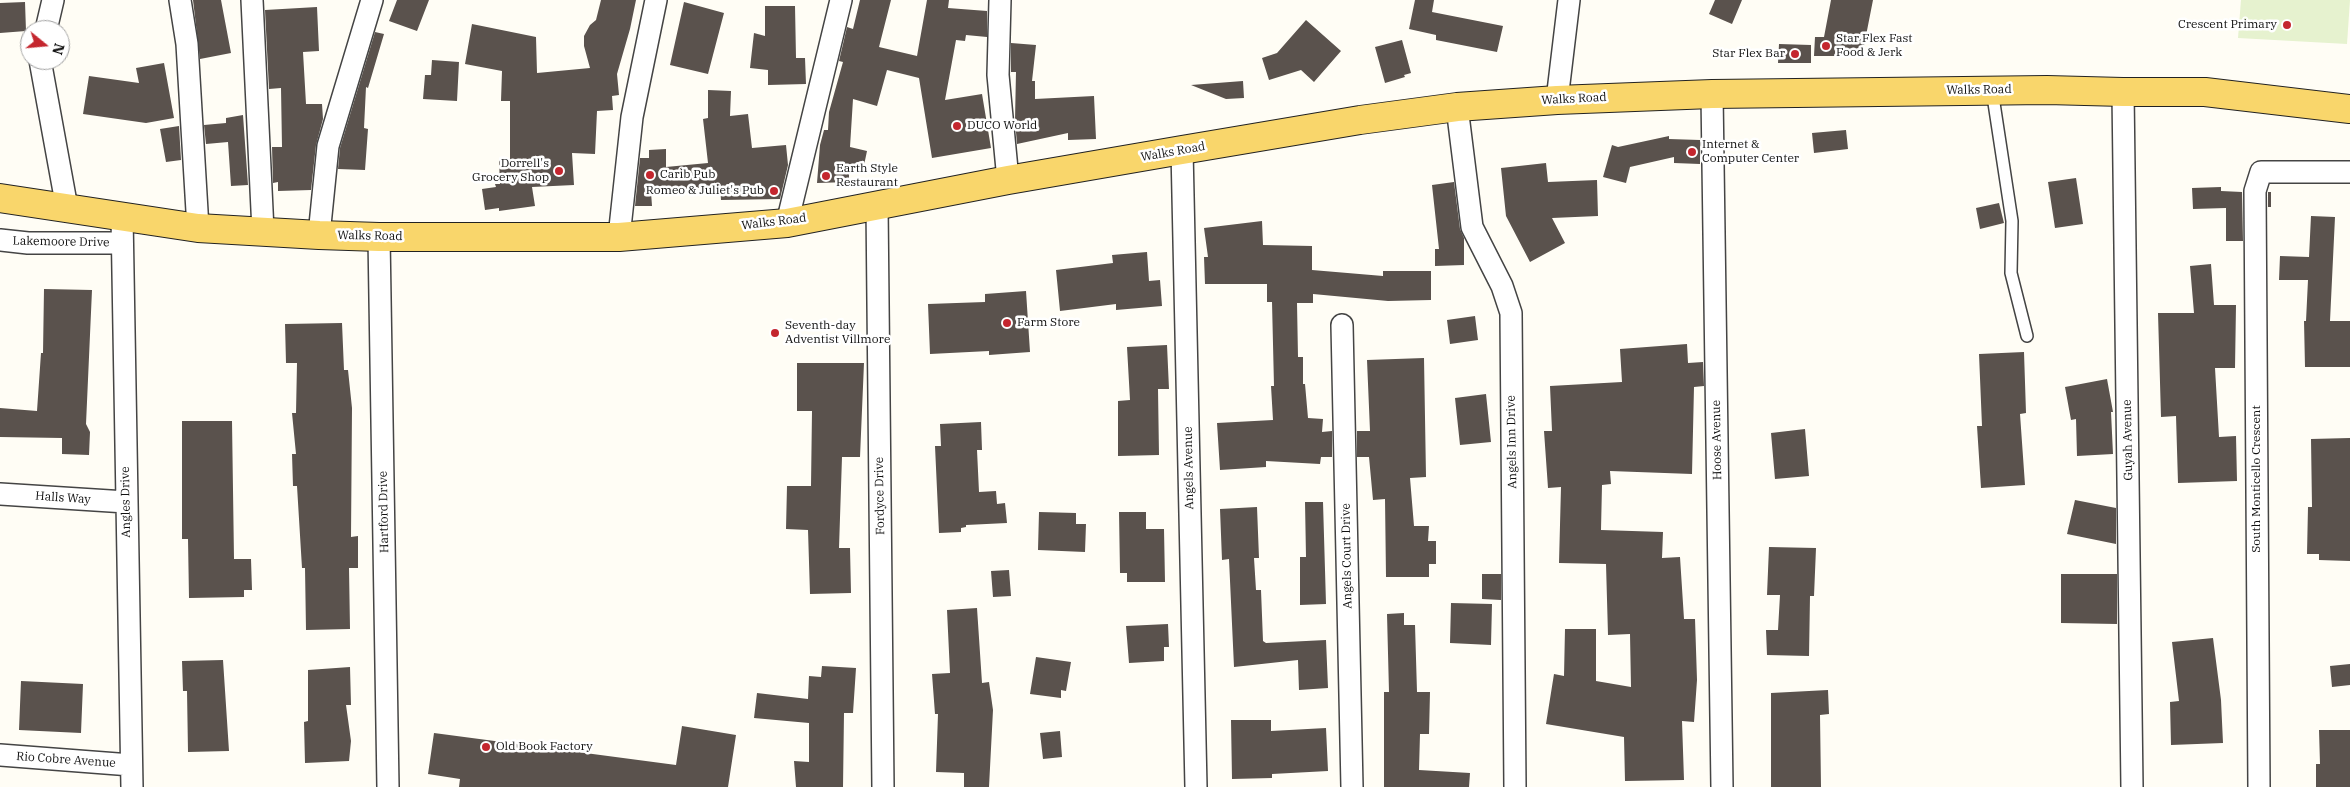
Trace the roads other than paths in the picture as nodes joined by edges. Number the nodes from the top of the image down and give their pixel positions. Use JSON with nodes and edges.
{"nodes":[{"id":1,"x":53,"y":0,"type":"edge"},
{"id":2,"x":180,"y":0,"type":"edge"},
{"id":3,"x":252,"y":0,"type":"edge"},
{"id":4,"x":372,"y":0,"type":"edge"},
{"id":5,"x":656,"y":0,"type":"edge"},
{"id":6,"x":841,"y":0,"type":"edge"},
{"id":7,"x":1000,"y":0,"type":"edge"},
{"id":8,"x":1569,"y":0,"type":"edge"},
{"id":9,"x":48,"y":20,"type":"edge"},
{"id":10,"x":42,"y":70,"type":"edge"},
{"id":11,"x":1992,"y":90,"type":"junction"},
{"id":12,"x":2123,"y":92,"type":"junction"},
{"id":13,"x":1712,"y":94,"type":"junction"},
{"id":14,"x":1557,"y":100,"type":"junction"},
{"id":15,"x":1457,"y":106,"type":"junction"},
{"id":16,"x":2350,"y":109,"type":"edge"},
{"id":17,"x":1182,"y":150,"type":"junction"},
{"id":18,"x":2350,"y":172,"type":"edge"},
{"id":19,"x":1008,"y":180,"type":"junction"},
{"id":20,"x":0,"y":198,"type":"edge"},
{"id":21,"x":877,"y":204,"type":"junction"},
{"id":22,"x":67,"y":208,"type":"junction"},
{"id":23,"x":122,"y":216,"type":"junction"},
{"id":24,"x":787,"y":222,"type":"junction"},
{"id":25,"x":198,"y":228,"type":"junction"},
{"id":26,"x":263,"y":231,"type":"junction"},
{"id":27,"x":319,"y":235,"type":"junction"},
{"id":28,"x":379,"y":237,"type":"junction"},
{"id":29,"x":619,"y":237,"type":"junction"},
{"id":30,"x":0,"y":240,"type":"edge"},
{"id":31,"x":122,"y":243,"type":"junction"},
{"id":32,"x":1342,"y":325,"type":"dead end"},
{"id":33,"x":2027,"y":336,"type":"dead end"},
{"id":34,"x":0,"y":494,"type":"edge"},
{"id":35,"x":126,"y":502,"type":"junction"},
{"id":36,"x":0,"y":755,"type":"edge"},
{"id":37,"x":131,"y":765,"type":"junction"},
{"id":38,"x":132,"y":787,"type":"edge"},
{"id":39,"x":388,"y":787,"type":"edge"},
{"id":40,"x":883,"y":787,"type":"edge"},
{"id":41,"x":1196,"y":787,"type":"edge"},
{"id":42,"x":1352,"y":787,"type":"edge"},
{"id":43,"x":1515,"y":787,"type":"edge"},
{"id":44,"x":1722,"y":787,"type":"edge"},
{"id":45,"x":2132,"y":787,"type":"edge"},
{"id":46,"x":2259,"y":787,"type":"edge"}],
"edges":[{"from":1,"to":9,"type":"street"},
{"from":2,"to":25,"type":"street"},
{"from":3,"to":26,"type":"street"},
{"from":4,"to":27,"type":"street"},
{"from":5,"to":29,"type":"street"},
{"from":6,"to":24,"type":"street"},
{"from":7,"to":19,"type":"street"},
{"from":8,"to":14,"type":"street"},
{"from":10,"to":22,"type":"street"},
{"from":11,"to":12,"type":"main road","name":"Walks Road"},
{"from":11,"to":13,"type":"main road","name":"Walks Road"},
{"from":11,"to":33,"type":"lane"},
{"from":12,"to":16,"type":"main road","name":"Walks Road"},
{"from":12,"to":45,"type":"street","name":"Guyah Avenue"},
{"from":13,"to":14,"type":"main road","name":"Walks Road"},
{"from":13,"to":44,"type":"street","name":"Hoose Avenue"},
{"from":14,"to":15,"type":"main road","name":"Walks Road"},
{"from":15,"to":17,"type":"main road","name":"Walks Road"},
{"from":15,"to":43,"type":"street","name":"Angels Inn Drive"},
{"from":17,"to":19,"type":"main road","name":"Walks Road"},
{"from":17,"to":41,"type":"street","name":"Angels Avenue"},
{"from":18,"to":46,"type":"street","name":"South Monticello Crescent"},
{"from":19,"to":21,"type":"main road","name":"Walks Road"},
{"from":20,"to":22,"type":"main road","name":"Walks Road"},
{"from":21,"to":24,"type":"main road","name":"Walks Road"},
{"from":21,"to":40,"type":"street","name":"Fordyce Drive"},
{"from":22,"to":23,"type":"main road","name":"Walks Road"},
{"from":23,"to":25,"type":"main road","name":"Walks Road"},
{"from":23,"to":31,"type":"street","name":"Angles Drive"},
{"from":24,"to":29,"type":"main road","name":"Walks Road"},
{"from":25,"to":26,"type":"main road","name":"Walks Road"},
{"from":26,"to":27,"type":"main road","name":"Walks Road"},
{"from":27,"to":28,"type":"main road","name":"Walks Road"},
{"from":28,"to":29,"type":"main road","name":"Walks Road"},
{"from":28,"to":39,"type":"street","name":"Hartford Drive"},
{"from":30,"to":31,"type":"street","name":"Lakemoore Drive"},
{"from":31,"to":35,"type":"street","name":"Angles Drive"},
{"from":32,"to":42,"type":"street","name":"Angels Court Drive"},
{"from":34,"to":35,"type":"street","name":"Halls Way"},
{"from":35,"to":37,"type":"street","name":"Angles Drive"},
{"from":36,"to":37,"type":"street","name":"Rio Cobre Avenue"},
{"from":37,"to":38,"type":"street","name":"Angles Drive"}]}
